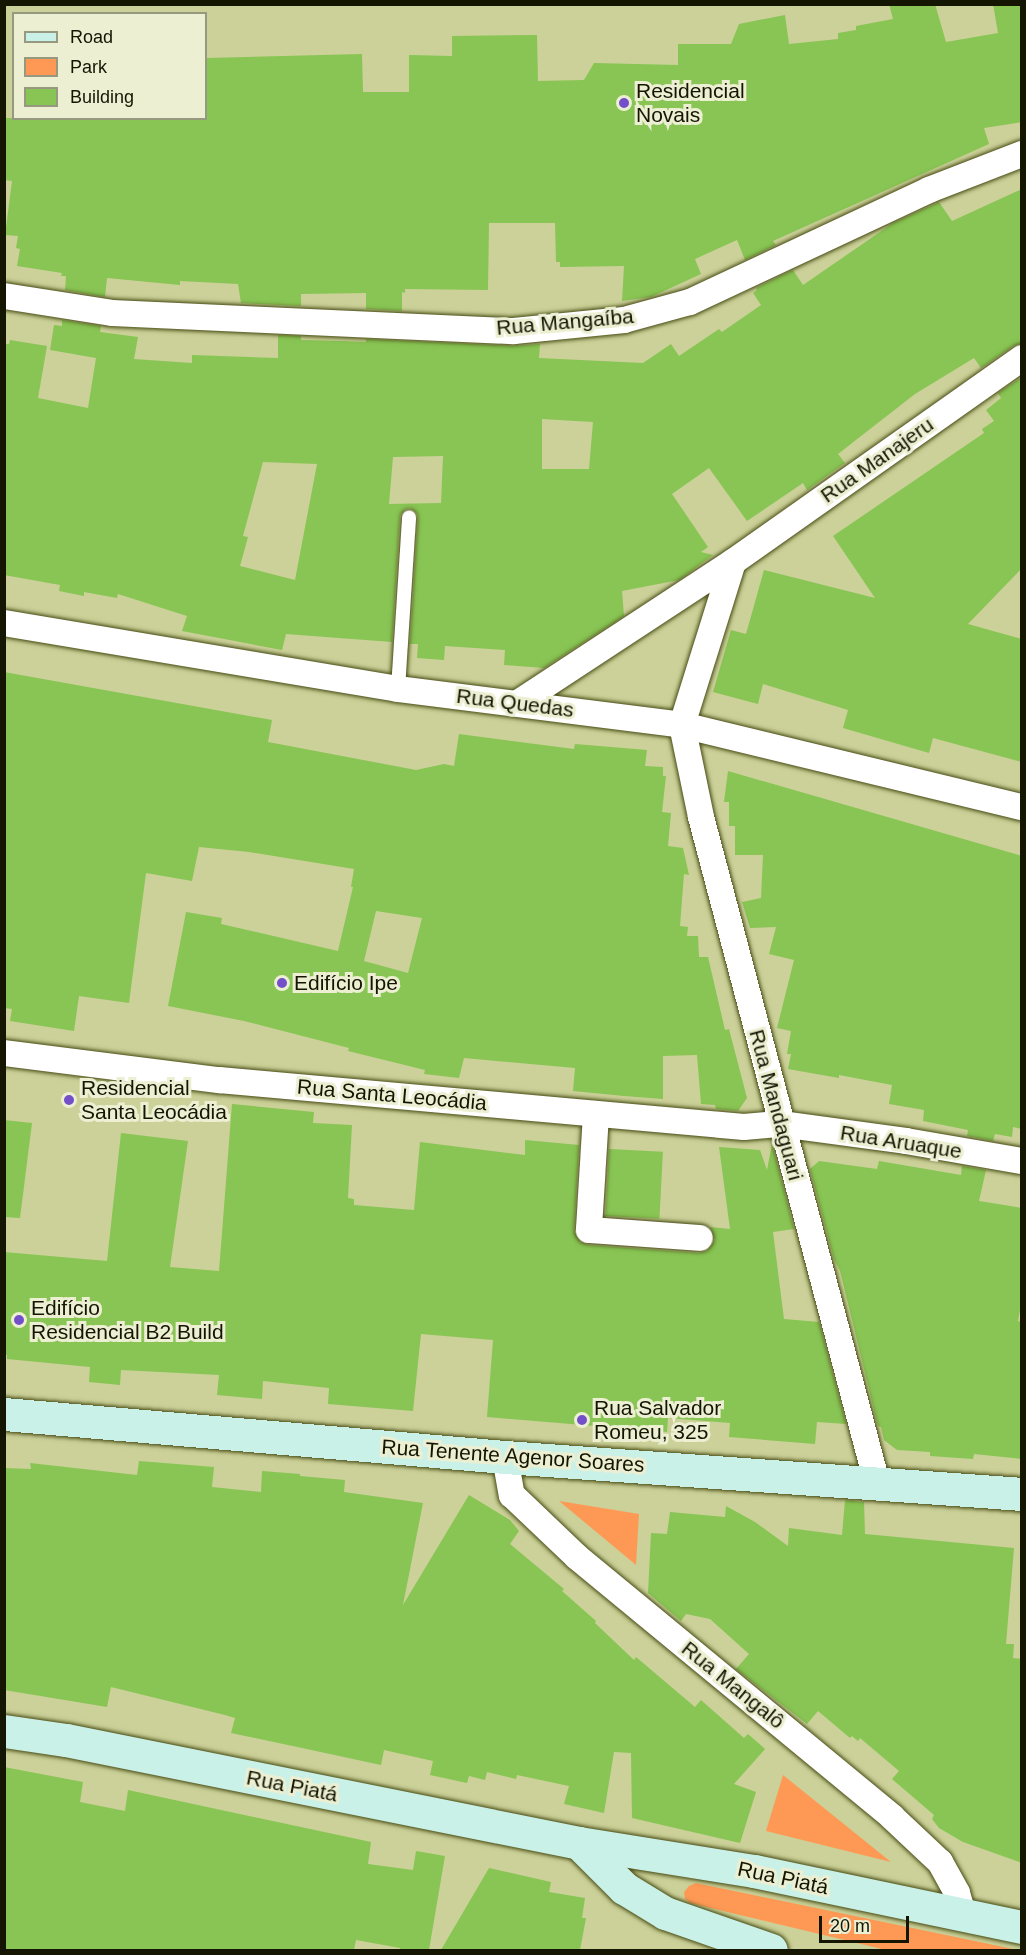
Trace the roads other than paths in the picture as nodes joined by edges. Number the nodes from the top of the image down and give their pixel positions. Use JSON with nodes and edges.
{"nodes":[{"id":1,"x":1022,"y":154,"type":"edge"},
{"id":2,"x":4,"y":296,"type":"edge"},
{"id":3,"x":1022,"y":358,"type":"edge"},
{"id":4,"x":409,"y":517,"type":"dead end"},
{"id":5,"x":733,"y":562,"type":"junction"},
{"id":6,"x":4,"y":623,"type":"edge"},
{"id":7,"x":398,"y":689,"type":"junction"},
{"id":8,"x":518,"y":703,"type":"junction"},
{"id":9,"x":682,"y":725,"type":"junction"},
{"id":10,"x":1022,"y":807,"type":"edge"},
{"id":11,"x":4,"y":1053,"type":"edge"},
{"id":12,"x":596,"y":1114,"type":"junction"},
{"id":13,"x":781,"y":1124,"type":"junction"},
{"id":14,"x":1022,"y":1161,"type":"edge"},
{"id":15,"x":700,"y":1238,"type":"dead end"},
{"id":16,"x":4,"y":1414,"type":"edge"},
{"id":17,"x":505,"y":1457,"type":"junction"},
{"id":18,"x":877,"y":1483,"type":"junction"},
{"id":19,"x":1022,"y":1494,"type":"edge"},
{"id":20,"x":4,"y":1731,"type":"edge"},
{"id":21,"x":579,"y":1843,"type":"junction"},
{"id":22,"x":682,"y":1857,"type":"junction"},
{"id":23,"x":646,"y":1902,"type":"junction"},
{"id":24,"x":963,"y":1914,"type":"junction"},
{"id":25,"x":1022,"y":1927,"type":"edge"},
{"id":26,"x":771,"y":1950,"type":"edge"}],
"edges":[{"from":1,"to":2,"type":"street","name":"Rua Mangaíba"},
{"from":3,"to":5,"type":"street","name":"Rua Manajeru"},
{"from":4,"to":7,"type":"lane"},
{"from":5,"to":8,"type":"street","name":"Rua Manajeru"},
{"from":5,"to":9,"type":"street"},
{"from":6,"to":7,"type":"street","name":"Rua Quedas"},
{"from":7,"to":8,"type":"street","name":"Rua Quedas"},
{"from":8,"to":9,"type":"street","name":"Rua Quedas"},
{"from":9,"to":10,"type":"street","name":"Rua Quedas"},
{"from":9,"to":13,"type":"street","name":"Rua Mandaguari"},
{"from":11,"to":12,"type":"street","name":"Rua Santa Leocádia"},
{"from":12,"to":13,"type":"street","name":"Rua Santa Leocádia"},
{"from":12,"to":15,"type":"street"},
{"from":13,"to":14,"type":"street","name":"Rua Aruaque"},
{"from":13,"to":18,"type":"street","name":"Rua Mandaguari"},
{"from":16,"to":17,"type":"street","name":"Rua Tenente Agenor Soares"},
{"from":17,"to":18,"type":"street","name":"Rua Tenente Agenor Soares"},
{"from":17,"to":24,"type":"street","name":"Rua Mangalô"},
{"from":18,"to":19,"type":"street","name":"Rua Tenente Agenor Soares"},
{"from":20,"to":21,"type":"street","name":"Rua Piatá"},
{"from":21,"to":22,"type":"street","name":"Rua Piatá"},
{"from":21,"to":23,"type":"street"},
{"from":22,"to":23,"type":"street"},
{"from":22,"to":24,"type":"street","name":"Rua Piatá"},
{"from":23,"to":26,"type":"street"},
{"from":24,"to":25,"type":"street","name":"Rua Piatá"}]}
